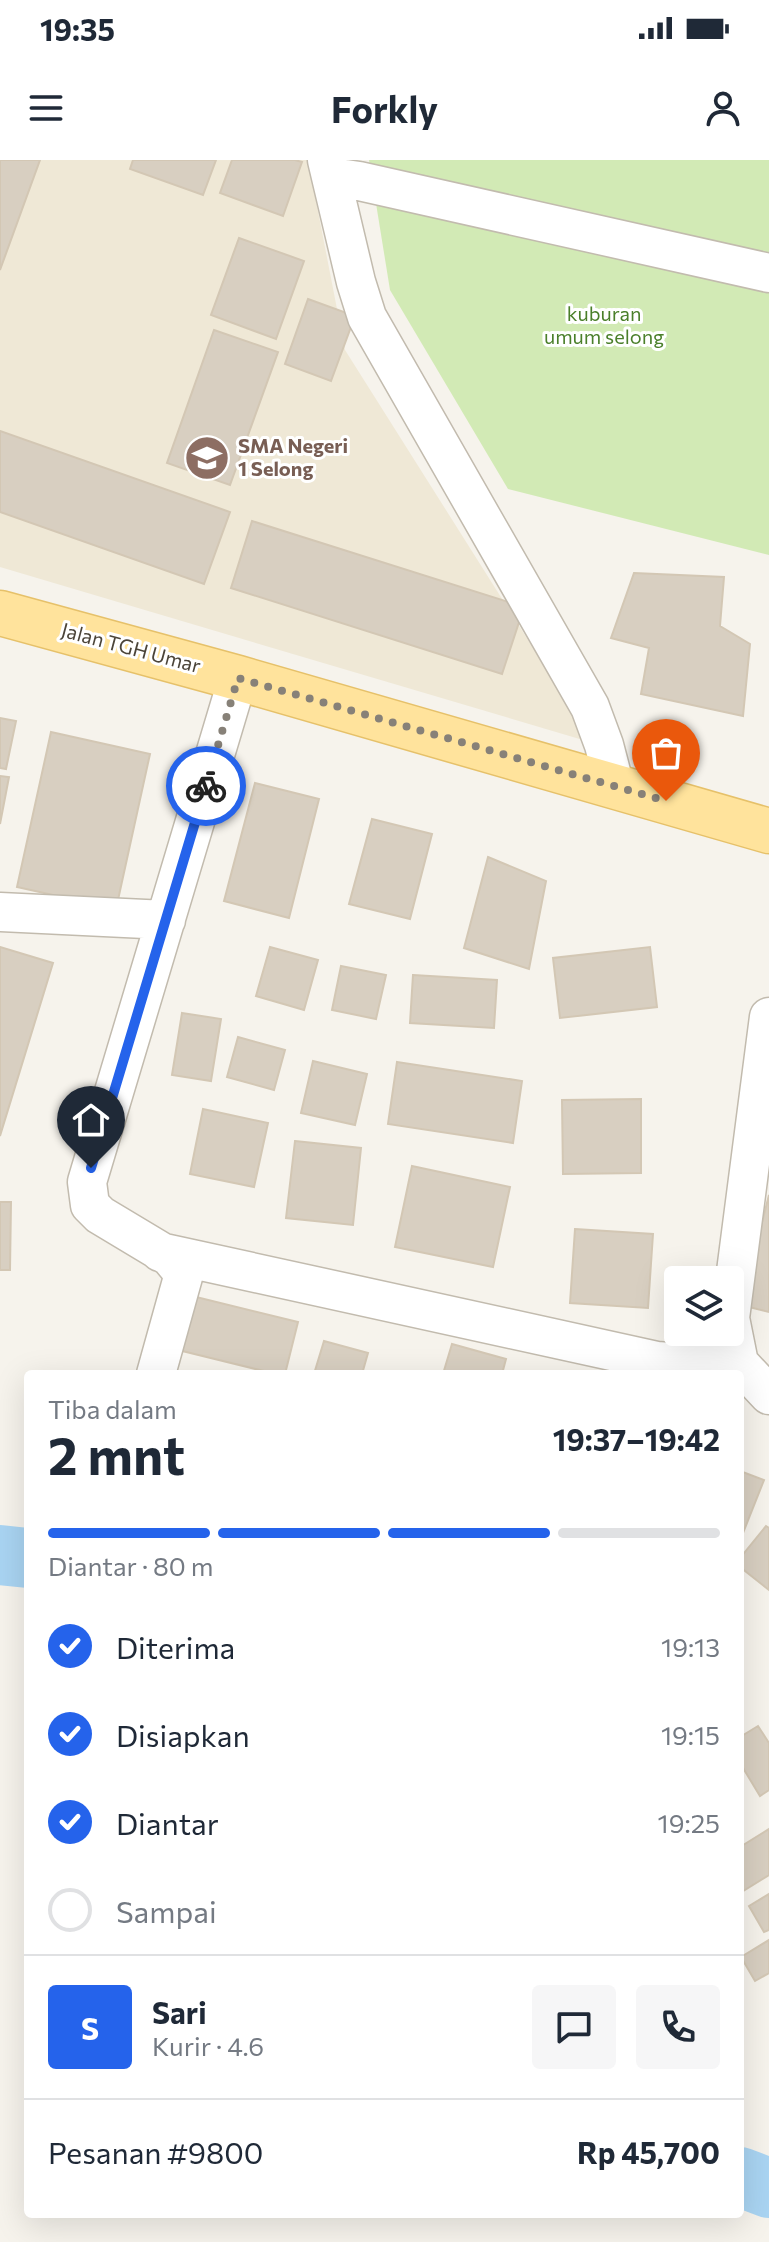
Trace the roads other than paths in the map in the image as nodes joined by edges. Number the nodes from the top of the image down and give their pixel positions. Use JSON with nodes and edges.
{"nodes":[{"id":1,"x":338,"y":174,"type":"edge"},
{"id":2,"x":769,"y":273,"type":"edge"},
{"id":3,"x":0,"y":613,"type":"edge"},
{"id":4,"x":238,"y":678,"type":"junction"},
{"id":5,"x":615,"y":787,"type":"junction"},
{"id":6,"x":769,"y":831,"type":"edge"},
{"id":7,"x":0,"y":912,"type":"edge"},
{"id":8,"x":166,"y":920,"type":"junction"},
{"id":9,"x":769,"y":1017,"type":"edge"},
{"id":10,"x":160,"y":1252,"type":"junction"},
{"id":11,"x":739,"y":1363,"type":"junction"},
{"id":12,"x":157,"y":1370,"type":"edge"},
{"id":13,"x":769,"y":1395,"type":"edge"}],
"edges":[{"from":1,"to":2,"type":"street"},
{"from":1,"to":5,"type":"street"},
{"from":3,"to":4,"type":"main road","name":"Jalan TGH Umar"},
{"from":4,"to":5,"type":"main road","name":"Jalan TGH Umar"},
{"from":4,"to":8,"type":"street"},
{"from":5,"to":6,"type":"main road","name":"Jalan TGH Umar"},
{"from":7,"to":8,"type":"street"},
{"from":8,"to":10,"type":"street"},
{"from":9,"to":11,"type":"street"},
{"from":10,"to":11,"type":"street"},
{"from":10,"to":12,"type":"street"},
{"from":11,"to":13,"type":"street"}]}
